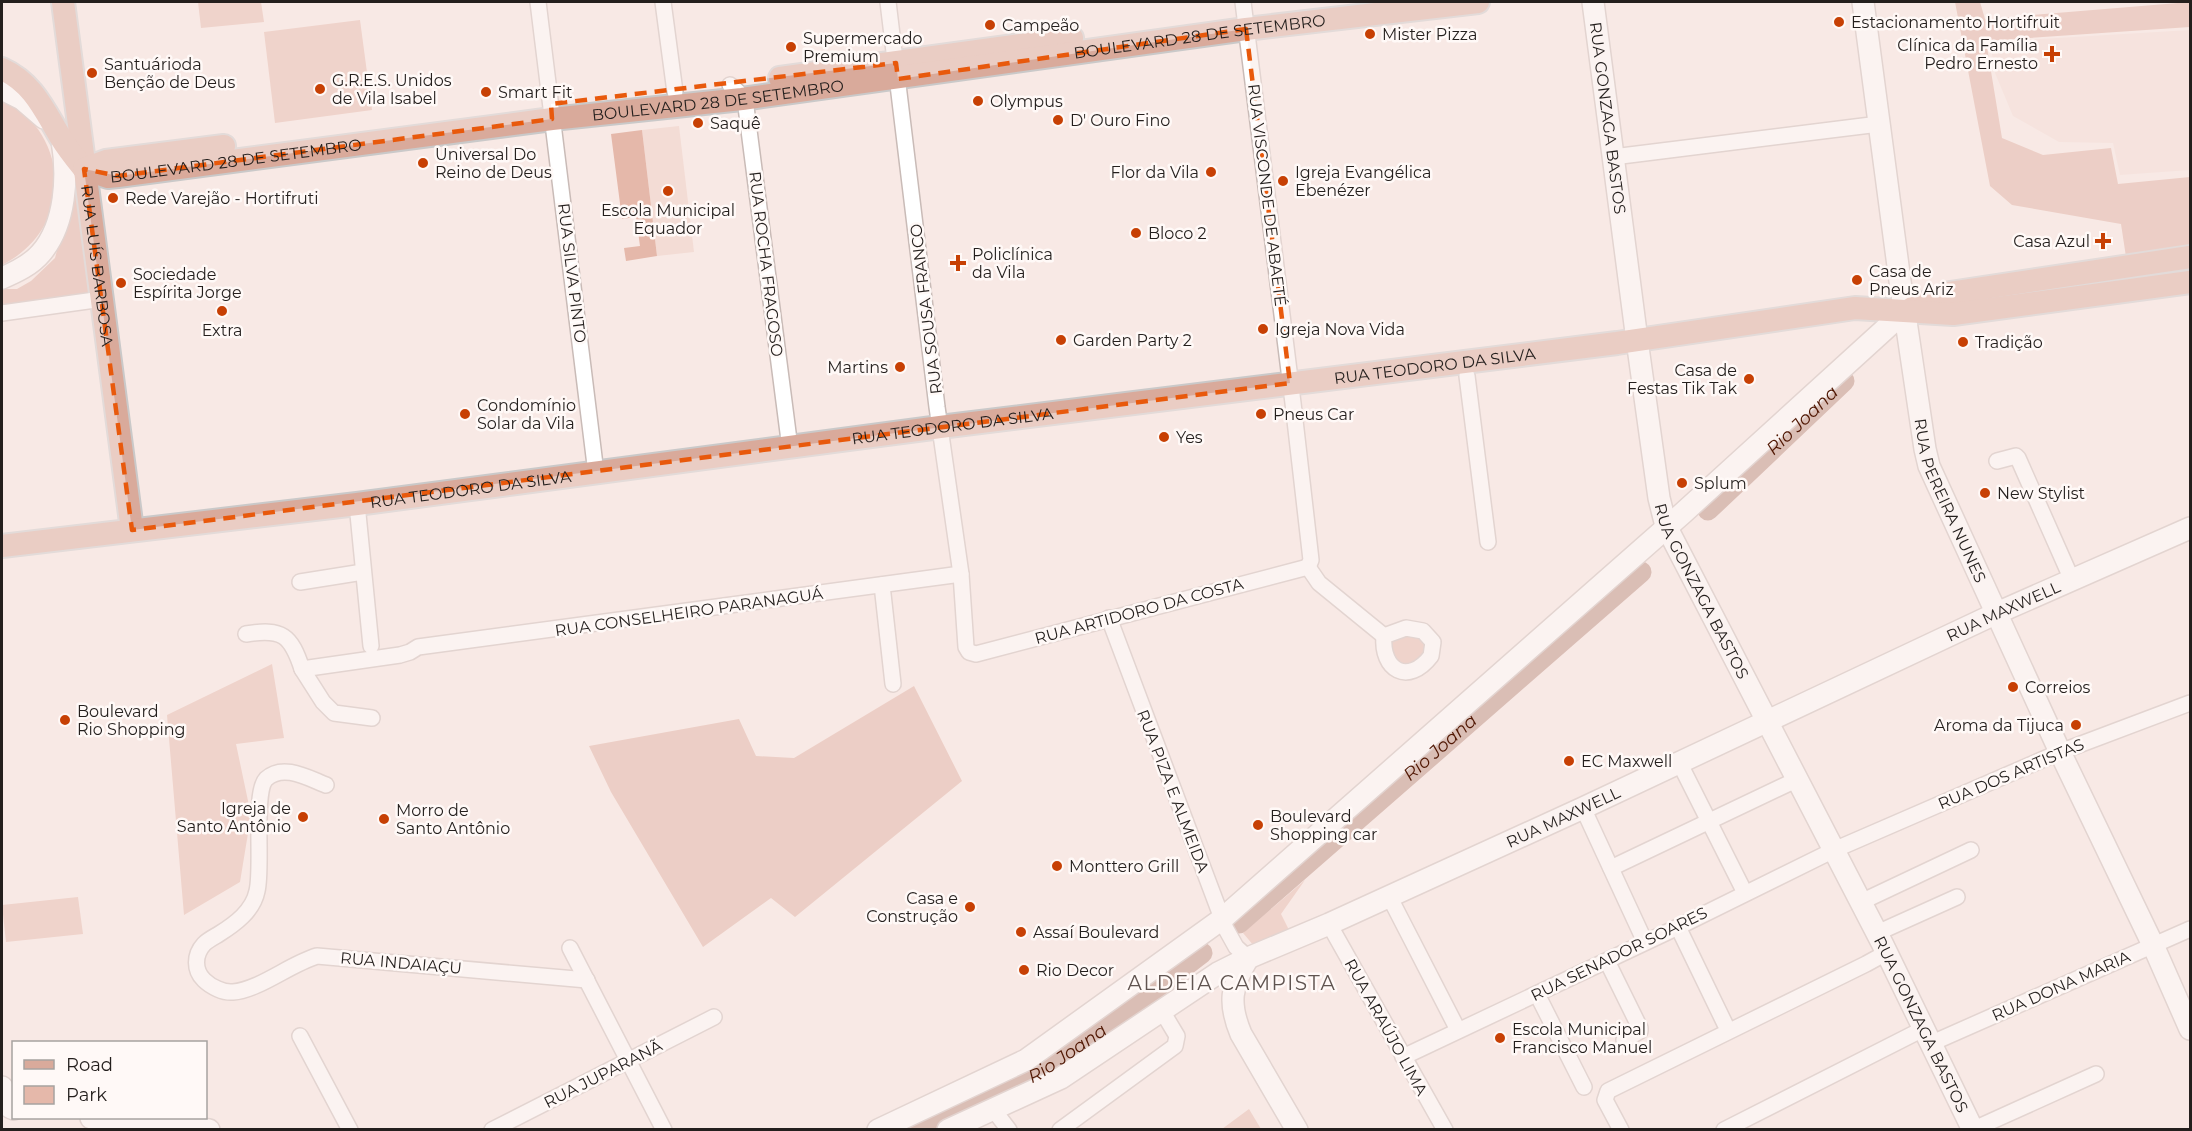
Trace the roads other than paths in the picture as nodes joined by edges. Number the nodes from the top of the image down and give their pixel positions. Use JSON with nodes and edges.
{"nodes":[{"id":1,"x":63,"y":2,"type":"edge"},
{"id":2,"x":538,"y":2,"type":"edge"},
{"id":3,"x":663,"y":2,"type":"edge"},
{"id":4,"x":888,"y":2,"type":"edge"},
{"id":5,"x":1350,"y":2,"type":"edge"},
{"id":6,"x":1478,"y":2,"type":"edge"},
{"id":7,"x":1593,"y":2,"type":"edge"},
{"id":8,"x":1863,"y":2,"type":"edge"},
{"id":9,"x":1245,"y":15,"type":"edge"},
{"id":10,"x":2,"y":69,"type":"edge"},
{"id":11,"x":897,"y":71,"type":"junction"},
{"id":12,"x":2,"y":89,"type":"edge"},
{"id":13,"x":675,"y":92,"type":"junction"},
{"id":14,"x":736,"y":92,"type":"junction"},
{"id":15,"x":552,"y":111,"type":"junction"},
{"id":16,"x":1879,"y":124,"type":"junction"},
{"id":17,"x":59,"y":134,"type":"junction"},
{"id":18,"x":1613,"y":157,"type":"junction"},
{"id":19,"x":84,"y":170,"type":"junction"},
{"id":20,"x":62,"y":202,"type":"junction"},
{"id":21,"x":2190,"y":257,"type":"edge"},
{"id":22,"x":2,"y":278,"type":"edge"},
{"id":23,"x":2190,"y":282,"type":"edge"},
{"id":24,"x":102,"y":298,"type":"junction"},
{"id":25,"x":1905,"y":311,"type":"junction"},
{"id":26,"x":2,"y":313,"type":"edge"},
{"id":27,"x":1637,"y":340,"type":"junction"},
{"id":28,"x":1467,"y":376,"type":"dead end"},
{"id":29,"x":1290,"y":383,"type":"junction"},
{"id":30,"x":940,"y":427,"type":"junction"},
{"id":31,"x":790,"y":448,"type":"junction"},
{"id":32,"x":1997,"y":461,"type":"dead end"},
{"id":33,"x":596,"y":473,"type":"junction"},
{"id":34,"x":357,"y":504,"type":"junction"},
{"id":35,"x":1666,"y":526,"type":"junction"},
{"id":36,"x":2190,"y":528,"type":"edge"},
{"id":37,"x":132,"y":530,"type":"junction"},
{"id":38,"x":1488,"y":542,"type":"dead end"},
{"id":39,"x":2,"y":546,"type":"edge"},
{"id":40,"x":1308,"y":567,"type":"junction"},
{"id":41,"x":363,"y":572,"type":"junction"},
{"id":42,"x":961,"y":574,"type":"junction"},
{"id":43,"x":2072,"y":580,"type":"junction"},
{"id":44,"x":300,"y":582,"type":"dead end"},
{"id":45,"x":882,"y":585,"type":"junction"},
{"id":46,"x":1997,"y":613,"type":"junction"},
{"id":47,"x":1109,"y":618,"type":"junction"},
{"id":48,"x":246,"y":634,"type":"dead end"},
{"id":49,"x":1384,"y":636,"type":"dead end"},
{"id":50,"x":371,"y":646,"type":"dead end"},
{"id":51,"x":969,"y":652,"type":"joint"},
{"id":52,"x":302,"y":669,"type":"junction"},
{"id":53,"x":893,"y":684,"type":"dead end"},
{"id":54,"x":2190,"y":703,"type":"edge"},
{"id":55,"x":372,"y":718,"type":"dead end"},
{"id":56,"x":1767,"y":720,"type":"junction"},
{"id":57,"x":2060,"y":752,"type":"junction"},
{"id":58,"x":1679,"y":762,"type":"junction"},
{"id":59,"x":1798,"y":779,"type":"junction"},
{"id":60,"x":326,"y":785,"type":"dead end"},
{"id":61,"x":1582,"y":808,"type":"junction"},
{"id":62,"x":1709,"y":822,"type":"junction"},
{"id":63,"x":1834,"y":850,"type":"junction"},
{"id":64,"x":1971,"y":850,"type":"dead end"},
{"id":65,"x":1611,"y":868,"type":"junction"},
{"id":66,"x":1744,"y":893,"type":"junction"},
{"id":67,"x":1389,"y":896,"type":"junction"},
{"id":68,"x":1957,"y":897,"type":"dead end"},
{"id":69,"x":1861,"y":902,"type":"junction"},
{"id":70,"x":1222,"y":919,"type":"junction"},
{"id":71,"x":1329,"y":924,"type":"junction"},
{"id":72,"x":1678,"y":927,"type":"junction"},
{"id":73,"x":2190,"y":928,"type":"edge"},
{"id":74,"x":1877,"y":933,"type":"junction"},
{"id":75,"x":1645,"y":942,"type":"junction"},
{"id":76,"x":2153,"y":945,"type":"junction"},
{"id":77,"x":570,"y":948,"type":"dead end"},
{"id":78,"x":1886,"y":953,"type":"junction"},
{"id":79,"x":1248,"y":958,"type":"junction"},
{"id":80,"x":1607,"y":961,"type":"junction"},
{"id":81,"x":587,"y":980,"type":"junction"},
{"id":82,"x":1537,"y":994,"type":"junction"},
{"id":83,"x":1162,"y":1011,"type":"junction"},
{"id":84,"x":714,"y":1017,"type":"dead end"},
{"id":85,"x":1725,"y":1024,"type":"dead end"},
{"id":86,"x":2190,"y":1029,"type":"edge"},
{"id":87,"x":1458,"y":1030,"type":"junction"},
{"id":88,"x":300,"y":1036,"type":"dead end"},
{"id":89,"x":1928,"y":1036,"type":"junction"},
{"id":90,"x":1624,"y":1040,"type":"dead end"},
{"id":91,"x":1403,"y":1057,"type":"junction"},
{"id":92,"x":629,"y":1062,"type":"junction"},
{"id":93,"x":2096,"y":1074,"type":"dead end"},
{"id":94,"x":1584,"y":1087,"type":"dead end"},
{"id":95,"x":993,"y":1109,"type":"junction"},
{"id":96,"x":101,"y":1119,"type":"edge"},
{"id":97,"x":1973,"y":1129,"type":"edge"},
{"id":98,"x":209,"y":1130,"type":"edge"},
{"id":99,"x":350,"y":1130,"type":"edge"},
{"id":100,"x":492,"y":1130,"type":"edge"},
{"id":101,"x":664,"y":1130,"type":"edge"},
{"id":102,"x":878,"y":1130,"type":"edge"},
{"id":103,"x":948,"y":1130,"type":"edge"},
{"id":104,"x":1009,"y":1130,"type":"edge"},
{"id":105,"x":1060,"y":1130,"type":"edge"},
{"id":106,"x":1297,"y":1130,"type":"edge"},
{"id":107,"x":1444,"y":1130,"type":"edge"},
{"id":108,"x":1620,"y":1130,"type":"edge"},
{"id":109,"x":1724,"y":1130,"type":"edge"}],
"edges":[{"from":1,"to":19,"type":"main road","name":"RUA LUÍS BARBOSA"},
{"from":2,"to":15,"type":"street","name":"RUA SILVA PINTO"},
{"from":3,"to":13,"type":"street"},
{"from":4,"to":11,"type":"street","name":"RUA SOUSA FRANCO"},
{"from":5,"to":9,"type":"main road","name":"BOULEVARD 28 DE SETEMBRO"},
{"from":6,"to":9,"type":"main road","name":"BOULEVARD 28 DE SETEMBRO"},
{"from":7,"to":18,"type":"main road","name":"RUA GONZAGA BASTOS"},
{"from":8,"to":16,"type":"main road","name":"RUA PEREIRA NUNES"},
{"from":9,"to":11,"type":"main road","name":"BOULEVARD 28 DE SETEMBRO"},
{"from":9,"to":29,"type":"street","name":"RUA VISCONDE DE ABAETÉ"},
{"from":10,"to":17,"type":"main road"},
{"from":11,"to":14,"type":"main road","name":"BOULEVARD 28 DE SETEMBRO"},
{"from":11,"to":30,"type":"street","name":"RUA SOUSA FRANCO"},
{"from":12,"to":17,"type":"main road"},
{"from":13,"to":14,"type":"main road","name":"BOULEVARD 28 DE SETEMBRO"},
{"from":13,"to":15,"type":"main road","name":"BOULEVARD 28 DE SETEMBRO"},
{"from":14,"to":15,"type":"main road","name":"BOULEVARD 28 DE SETEMBRO"},
{"from":14,"to":31,"type":"street","name":"RUA ROCHA FRAGOSO"},
{"from":15,"to":19,"type":"main road","name":"BOULEVARD 28 DE SETEMBRO"},
{"from":15,"to":33,"type":"street","name":"RUA SILVA PINTO"},
{"from":16,"to":18,"type":"street"},
{"from":16,"to":25,"type":"main road","name":"RUA PEREIRA NUNES"},
{"from":17,"to":19,"type":"main road"},
{"from":17,"to":20,"type":"main road"},
{"from":18,"to":27,"type":"main road","name":"RUA GONZAGA BASTOS"},
{"from":19,"to":20,"type":"main road"},
{"from":19,"to":24,"type":"main road","name":"RUA LUÍS BARBOSA"},
{"from":20,"to":22,"type":"main road"},
{"from":21,"to":25,"type":"main road"},
{"from":23,"to":25,"type":"main road","name":"RUA TEODORO DA SILVA"},
{"from":24,"to":26,"type":"street"},
{"from":24,"to":37,"type":"main road","name":"RUA LUÍS BARBOSA"},
{"from":25,"to":27,"type":"main road","name":"RUA TEODORO DA SILVA"},
{"from":25,"to":35,"type":"main road"},
{"from":25,"to":46,"type":"main road","name":"RUA PEREIRA NUNES"},
{"from":27,"to":29,"type":"main road","name":"RUA TEODORO DA SILVA"},
{"from":27,"to":35,"type":"main road","name":"RUA GONZAGA BASTOS"},
{"from":28,"to":38,"type":"street"},
{"from":29,"to":30,"type":"main road","name":"RUA TEODORO DA SILVA"},
{"from":29,"to":40,"type":"street","name":"RUA VISCONDE DE ABAETÉ"},
{"from":30,"to":31,"type":"main road","name":"RUA TEODORO DA SILVA"},
{"from":30,"to":42,"type":"street","name":"RUA SOUSA FRANCO"},
{"from":31,"to":33,"type":"main road","name":"RUA TEODORO DA SILVA"},
{"from":32,"to":43,"type":"street"},
{"from":33,"to":34,"type":"main road","name":"RUA TEODORO DA SILVA"},
{"from":34,"to":37,"type":"main road","name":"RUA TEODORO DA SILVA"},
{"from":34,"to":41,"type":"street"},
{"from":35,"to":56,"type":"main road","name":"RUA GONZAGA BASTOS"},
{"from":35,"to":70,"type":"main road"},
{"from":36,"to":43,"type":"main road","name":"RUA MAXWELL"},
{"from":37,"to":39,"type":"main road","name":"RUA TEODORO DA SILVA"},
{"from":40,"to":47,"type":"street","name":"RUA ARTIDORO DA COSTA"},
{"from":40,"to":49,"type":"street"},
{"from":41,"to":44,"type":"street"},
{"from":41,"to":50,"type":"street"},
{"from":42,"to":45,"type":"street","name":"RUA CONSELHEIRO PARANAGUÁ"},
{"from":42,"to":51,"type":"street","name":"RUA SOUSA FRANCO"},
{"from":43,"to":46,"type":"main road","name":"RUA MAXWELL"},
{"from":45,"to":52,"type":"street","name":"RUA CONSELHEIRO PARANAGUÁ"},
{"from":45,"to":53,"type":"street"},
{"from":46,"to":56,"type":"main road","name":"RUA MAXWELL"},
{"from":46,"to":57,"type":"main road","name":"RUA PEREIRA NUNES"},
{"from":47,"to":51,"type":"street","name":"RUA ARTIDORO DA COSTA"},
{"from":47,"to":70,"type":"street","name":"RUA PIZA E ALMEIDA"},
{"from":48,"to":52,"type":"street"},
{"from":52,"to":55,"type":"street"},
{"from":54,"to":57,"type":"street","name":"RUA DOS ARTISTAS"},
{"from":56,"to":58,"type":"main road","name":"RUA MAXWELL"},
{"from":56,"to":59,"type":"main road","name":"RUA GONZAGA BASTOS"},
{"from":57,"to":63,"type":"street","name":"RUA DOS ARTISTAS"},
{"from":57,"to":76,"type":"main road","name":"RUA PEREIRA NUNES"},
{"from":58,"to":61,"type":"main road","name":"RUA MAXWELL"},
{"from":58,"to":62,"type":"street"},
{"from":59,"to":62,"type":"street"},
{"from":59,"to":63,"type":"main road","name":"RUA GONZAGA BASTOS"},
{"from":60,"to":81,"type":"street","name":"RUA INDAIAÇU"},
{"from":61,"to":65,"type":"street"},
{"from":61,"to":67,"type":"main road","name":"RUA MAXWELL"},
{"from":62,"to":65,"type":"street"},
{"from":62,"to":66,"type":"street"},
{"from":63,"to":66,"type":"street","name":"RUA SENADOR SOARES"},
{"from":63,"to":69,"type":"main road","name":"RUA GONZAGA BASTOS"},
{"from":64,"to":69,"type":"street"},
{"from":65,"to":75,"type":"street"},
{"from":66,"to":72,"type":"street","name":"RUA SENADOR SOARES"},
{"from":67,"to":71,"type":"main road","name":"RUA MAXWELL"},
{"from":67,"to":87,"type":"street"},
{"from":68,"to":74,"type":"street"},
{"from":69,"to":74,"type":"main road","name":"RUA GONZAGA BASTOS"},
{"from":70,"to":79,"type":"street","name":"RUA PIZA E ALMEIDA"},
{"from":70,"to":102,"type":"main road"},
{"from":71,"to":79,"type":"main road","name":"RUA MAXWELL"},
{"from":71,"to":91,"type":"street","name":"RUA ARAÚJO LIMA"},
{"from":72,"to":75,"type":"street","name":"RUA SENADOR SOARES"},
{"from":72,"to":85,"type":"street"},
{"from":73,"to":76,"type":"street","name":"RUA DONA MARIA"},
{"from":74,"to":78,"type":"main road","name":"RUA GONZAGA BASTOS"},
{"from":75,"to":80,"type":"street","name":"RUA SENADOR SOARES"},
{"from":76,"to":86,"type":"main road","name":"RUA PEREIRA NUNES"},
{"from":76,"to":89,"type":"street","name":"RUA DONA MARIA"},
{"from":77,"to":81,"type":"street"},
{"from":78,"to":89,"type":"main road","name":"RUA GONZAGA BASTOS"},
{"from":78,"to":108,"type":"street"},
{"from":79,"to":83,"type":"main road","name":"RUA MAXWELL"},
{"from":79,"to":106,"type":"main road"},
{"from":80,"to":82,"type":"street","name":"RUA SENADOR SOARES"},
{"from":80,"to":90,"type":"street"},
{"from":81,"to":92,"type":"street"},
{"from":82,"to":87,"type":"street","name":"RUA SENADOR SOARES"},
{"from":82,"to":94,"type":"street"},
{"from":83,"to":95,"type":"main road","name":"RUA MAXWELL"},
{"from":83,"to":105,"type":"street"},
{"from":84,"to":92,"type":"street","name":"RUA JUPARANÃ"},
{"from":87,"to":91,"type":"street","name":"RUA SENADOR SOARES"},
{"from":88,"to":99,"type":"street"},
{"from":89,"to":97,"type":"main road","name":"RUA GONZAGA BASTOS"},
{"from":89,"to":109,"type":"street","name":"RUA DONA MARIA"},
{"from":91,"to":107,"type":"street","name":"RUA ARAÚJO LIMA"},
{"from":92,"to":100,"type":"street","name":"RUA JUPARANÃ"},
{"from":92,"to":101,"type":"street"},
{"from":93,"to":97,"type":"street"},
{"from":95,"to":103,"type":"main road","name":"RUA MAXWELL"},
{"from":95,"to":104,"type":"street"},
{"from":96,"to":98,"type":"main road"}]}
